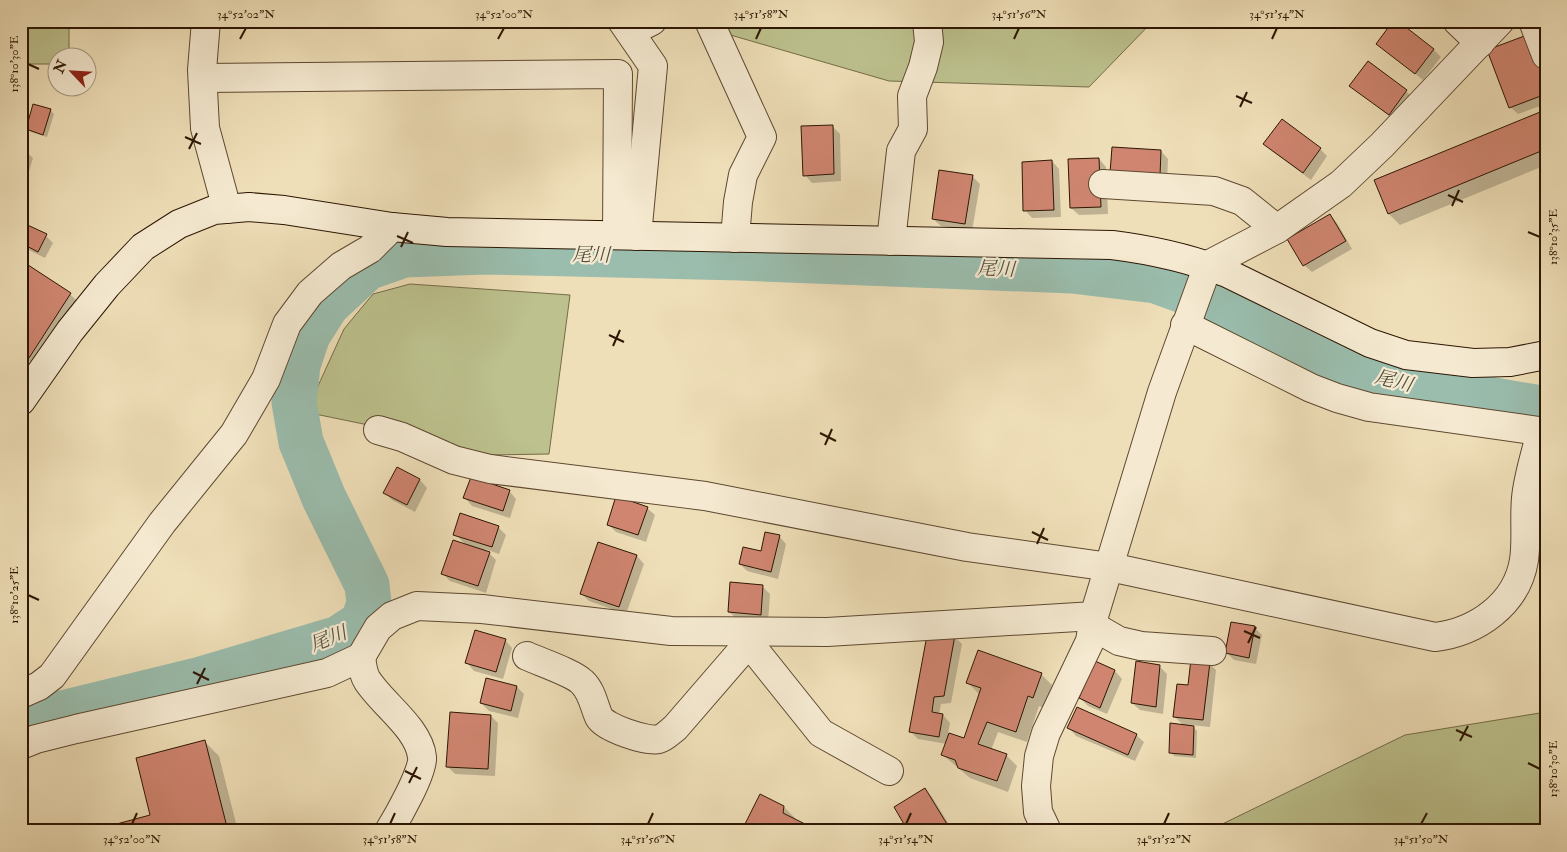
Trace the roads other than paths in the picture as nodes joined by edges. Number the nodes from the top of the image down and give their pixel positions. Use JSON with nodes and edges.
{"nodes":[{"id":1,"x":206,"y":21,"type":"edge"},
{"id":2,"x":709,"y":21,"type":"edge"},
{"id":3,"x":926,"y":21,"type":"edge"},
{"id":4,"x":1457,"y":21,"type":"edge"},
{"id":5,"x":1500,"y":21,"type":"edge"},
{"id":6,"x":1533,"y":21,"type":"edge"},
{"id":7,"x":634,"y":25,"type":"edge"},
{"id":8,"x":1480,"y":43,"type":"junction"},
{"id":9,"x":1546,"y":55,"type":"edge"},
{"id":10,"x":203,"y":78,"type":"junction"},
{"id":11,"x":1103,"y":184,"type":"dead end"},
{"id":12,"x":227,"y":209,"type":"junction"},
{"id":13,"x":392,"y":227,"type":"junction"},
{"id":14,"x":1277,"y":229,"type":"junction"},
{"id":15,"x":627,"y":235,"type":"junction"},
{"id":16,"x":735,"y":238,"type":"junction"},
{"id":17,"x":891,"y":241,"type":"junction"},
{"id":18,"x":1206,"y":273,"type":"junction"},
{"id":19,"x":1187,"y":321,"type":"junction"},
{"id":20,"x":1546,"y":356,"type":"edge"},
{"id":21,"x":21,"y":401,"type":"edge"},
{"id":22,"x":378,"y":430,"type":"dead end"},
{"id":23,"x":1544,"y":431,"type":"edge"},
{"id":24,"x":1110,"y":566,"type":"junction"},
{"id":25,"x":1093,"y":621,"type":"junction"},
{"id":26,"x":754,"y":638,"type":"junction"},
{"id":27,"x":1212,"y":651,"type":"dead end"},
{"id":28,"x":527,"y":656,"type":"dead end"},
{"id":29,"x":361,"y":658,"type":"junction"},
{"id":30,"x":21,"y":694,"type":"edge"},
{"id":31,"x":21,"y":745,"type":"edge"},
{"id":32,"x":890,"y":770,"type":"dead end"},
{"id":33,"x":389,"y":831,"type":"edge"},
{"id":34,"x":1047,"y":831,"type":"edge"}],
"edges":[{"from":1,"to":10,"type":"street"},
{"from":2,"to":16,"type":"street"},
{"from":3,"to":17,"type":"street"},
{"from":4,"to":8,"type":"street"},
{"from":5,"to":8,"type":"street"},
{"from":6,"to":9,"type":"street"},
{"from":7,"to":15,"type":"street"},
{"from":8,"to":14,"type":"street"},
{"from":10,"to":12,"type":"street"},
{"from":10,"to":15,"type":"street"},
{"from":11,"to":14,"type":"street"},
{"from":12,"to":13,"type":"street"},
{"from":12,"to":21,"type":"street"},
{"from":13,"to":15,"type":"street"},
{"from":13,"to":30,"type":"street"},
{"from":14,"to":18,"type":"street"},
{"from":15,"to":16,"type":"street"},
{"from":16,"to":17,"type":"street"},
{"from":17,"to":18,"type":"street"},
{"from":18,"to":19,"type":"street"},
{"from":18,"to":20,"type":"street"},
{"from":19,"to":23,"type":"street"},
{"from":19,"to":24,"type":"street"},
{"from":22,"to":24,"type":"street"},
{"from":23,"to":24,"type":"street"},
{"from":24,"to":25,"type":"street"},
{"from":25,"to":26,"type":"street"},
{"from":25,"to":27,"type":"street"},
{"from":25,"to":34,"type":"street"},
{"from":26,"to":28,"type":"street"},
{"from":26,"to":29,"type":"street"},
{"from":26,"to":32,"type":"street"},
{"from":29,"to":31,"type":"street"},
{"from":29,"to":33,"type":"street"}]}
